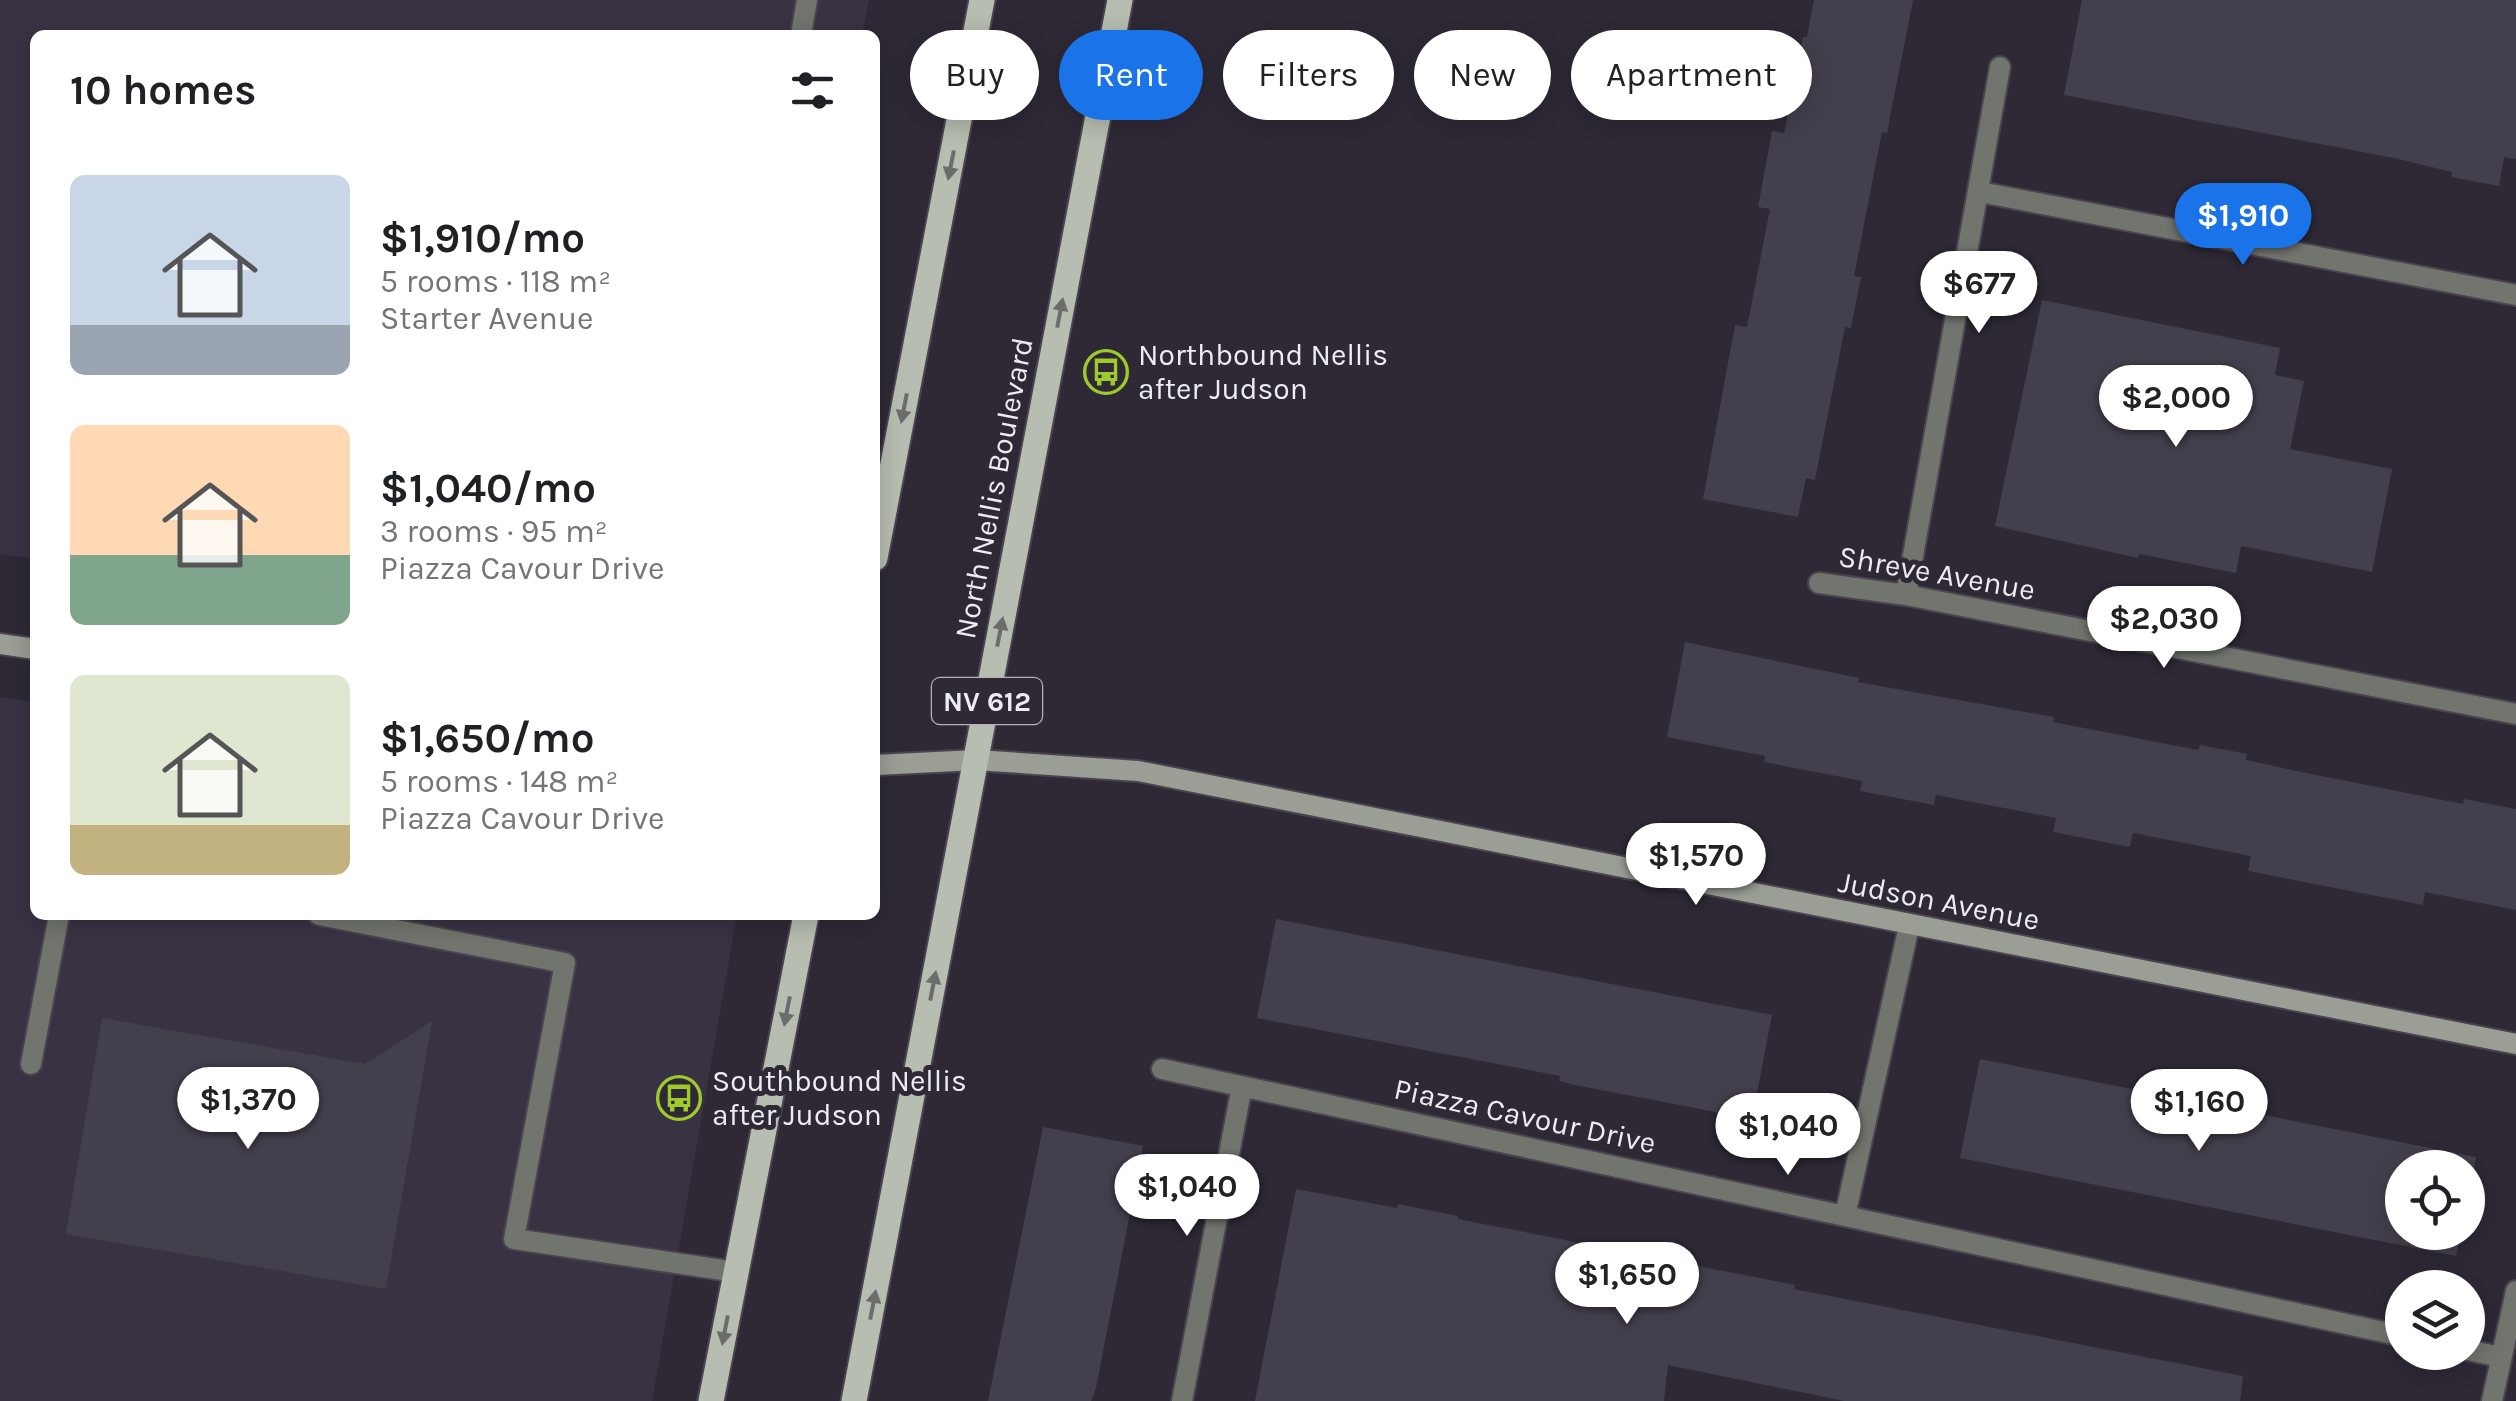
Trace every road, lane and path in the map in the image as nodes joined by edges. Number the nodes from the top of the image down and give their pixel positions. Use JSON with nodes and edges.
{"nodes":[{"id":1,"x":807,"y":0,"type":"edge"},
{"id":2,"x":982,"y":0,"type":"edge"},
{"id":3,"x":1120,"y":0,"type":"edge"},
{"id":4,"x":802,"y":30,"type":"edge"},
{"id":5,"x":2000,"y":68,"type":"dead end"},
{"id":6,"x":1980,"y":192,"type":"junction"},
{"id":7,"x":2516,"y":296,"type":"edge"},
{"id":8,"x":880,"y":532,"type":"edge"},
{"id":9,"x":1819,"y":583,"type":"dead end"},
{"id":10,"x":1906,"y":595,"type":"junction"},
{"id":11,"x":0,"y":644,"type":"edge"},
{"id":12,"x":30,"y":648,"type":"edge"},
{"id":13,"x":2516,"y":714,"type":"edge"},
{"id":14,"x":976,"y":760,"type":"junction"},
{"id":15,"x":880,"y":765,"type":"edge"},
{"id":16,"x":59,"y":920,"type":"edge"},
{"id":17,"x":345,"y":920,"type":"edge"},
{"id":18,"x":805,"y":920,"type":"edge"},
{"id":19,"x":1908,"y":926,"type":"junction"},
{"id":20,"x":2516,"y":1044,"type":"edge"},
{"id":21,"x":30,"y":1064,"type":"dead end"},
{"id":22,"x":1162,"y":1069,"type":"dead end"},
{"id":23,"x":1242,"y":1086,"type":"junction"},
{"id":24,"x":1845,"y":1216,"type":"junction"},
{"id":25,"x":736,"y":1272,"type":"junction"},
{"id":26,"x":2516,"y":1291,"type":"edge"},
{"id":27,"x":2385,"y":1332,"type":"edge"},
{"id":28,"x":2485,"y":1354,"type":"edge"},
{"id":29,"x":2500,"y":1357,"type":"junction"},
{"id":30,"x":711,"y":1401,"type":"edge"},
{"id":31,"x":854,"y":1401,"type":"edge"},
{"id":32,"x":1182,"y":1401,"type":"edge"},
{"id":33,"x":2492,"y":1401,"type":"edge"}],
"edges":[{"from":1,"to":4,"type":"street"},
{"from":2,"to":8,"type":"main road","one_way":true},
{"from":14,"to":3,"type":"main road","name":"North Nellis Boulevard","number":"NV 612","one_way":true},
{"from":5,"to":6,"type":"street"},
{"from":6,"to":7,"type":"street"},
{"from":6,"to":10,"type":"street"},
{"from":9,"to":10,"type":"street","name":"Shreve Avenue"},
{"from":10,"to":13,"type":"street","name":"Shreve Avenue"},
{"from":11,"to":12,"type":"street"},
{"from":14,"to":15,"type":"street","name":"Judson Avenue"},
{"from":14,"to":19,"type":"street","name":"Judson Avenue"},
{"from":31,"to":14,"type":"main road","name":"North Nellis Boulevard","number":"NV 612","one_way":true},
{"from":16,"to":21,"type":"street"},
{"from":17,"to":25,"type":"street"},
{"from":18,"to":25,"type":"main road","one_way":true},
{"from":19,"to":20,"type":"street","name":"Judson Avenue"},
{"from":19,"to":24,"type":"street"},
{"from":22,"to":23,"type":"street","name":"Piazza Cavour Drive"},
{"from":23,"to":24,"type":"street","name":"Piazza Cavour Drive"},
{"from":23,"to":32,"type":"street"},
{"from":24,"to":27,"type":"street","name":"Piazza Cavour Drive"},
{"from":25,"to":30,"type":"main road","one_way":true},
{"from":26,"to":29,"type":"street"},
{"from":28,"to":29,"type":"street"},
{"from":29,"to":33,"type":"street"}]}
